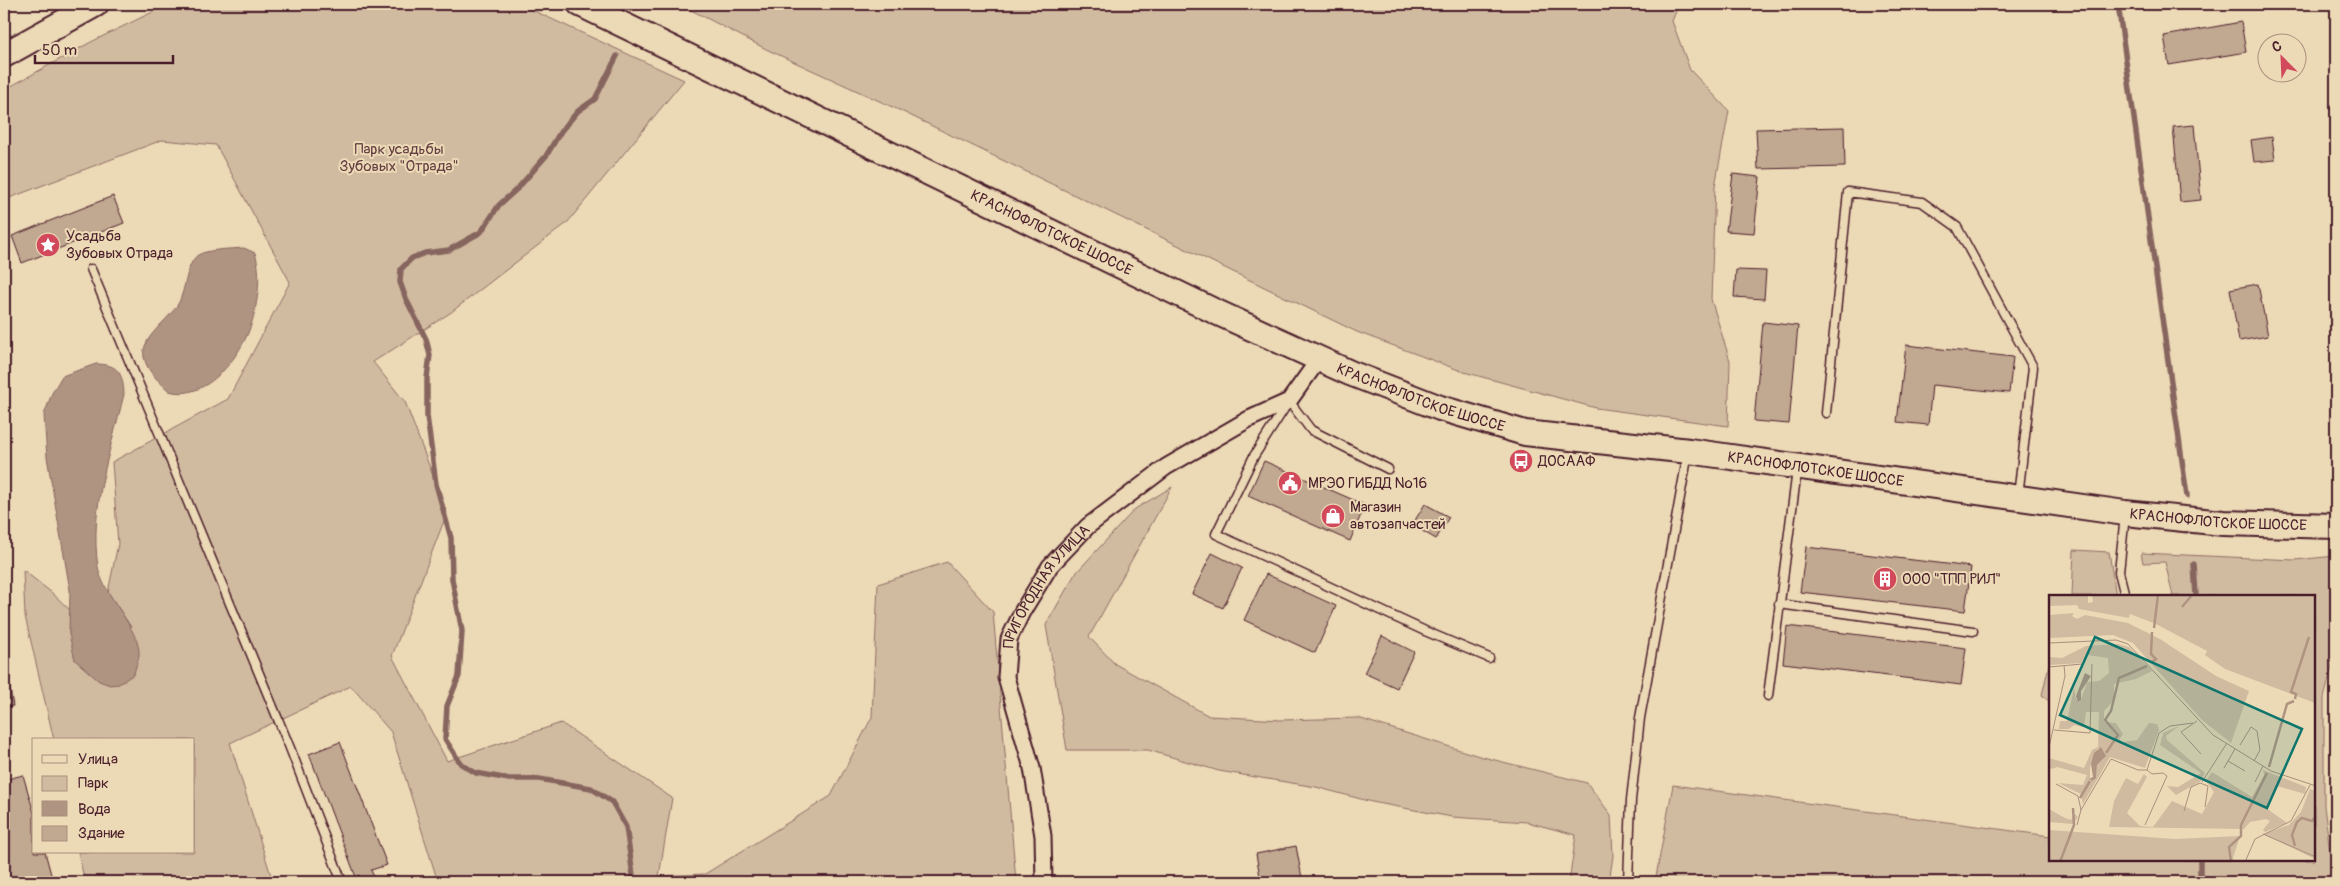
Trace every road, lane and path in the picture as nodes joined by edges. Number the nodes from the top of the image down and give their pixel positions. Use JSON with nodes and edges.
{"nodes":[{"id":1,"x":96,"y":4,"type":"edge"},
{"id":2,"x":580,"y":4,"type":"edge"},
{"id":3,"x":4,"y":55,"type":"edge"},
{"id":4,"x":91,"y":269,"type":"dead end"},
{"id":5,"x":1319,"y":359,"type":"junction"},
{"id":6,"x":1289,"y":401,"type":"junction"},
{"id":7,"x":1826,"y":413,"type":"dead end"},
{"id":8,"x":1689,"y":451,"type":"junction"},
{"id":9,"x":1797,"y":468,"type":"junction"},
{"id":10,"x":1388,"y":469,"type":"dead end"},
{"id":11,"x":2018,"y":498,"type":"junction"},
{"id":12,"x":2126,"y":513,"type":"junction"},
{"id":13,"x":2336,"y":526,"type":"edge"},
{"id":14,"x":2125,"y":595,"type":"edge"},
{"id":15,"x":1779,"y":604,"type":"junction"},
{"id":16,"x":1973,"y":631,"type":"dead end"},
{"id":17,"x":1489,"y":658,"type":"dead end"},
{"id":18,"x":1768,"y":696,"type":"dead end"},
{"id":19,"x":342,"y":882,"type":"edge"},
{"id":20,"x":1044,"y":882,"type":"edge"},
{"id":21,"x":1628,"y":882,"type":"edge"}],
"edges":[{"from":1,"to":3,"type":"main road"},
{"from":2,"to":5,"type":"main road","name":"КРАСНОФЛОТСКОЕ ШОССЕ"},
{"from":4,"to":19,"type":"lane"},
{"from":5,"to":6,"type":"street"},
{"from":5,"to":8,"type":"main road","name":"КРАСНОФЛОТСКОЕ ШОССЕ"},
{"from":6,"to":10,"type":"lane"},
{"from":6,"to":17,"type":"lane"},
{"from":6,"to":20,"type":"street","name":"ПРИГОРОДНАЯ УЛИЦА"},
{"from":7,"to":11,"type":"lane"},
{"from":8,"to":9,"type":"main road","name":"КРАСНОФЛОТСКОЕ ШОССЕ"},
{"from":8,"to":21,"type":"lane"},
{"from":9,"to":11,"type":"main road","name":"КРАСНОФЛОТСКОЕ ШОССЕ"},
{"from":9,"to":15,"type":"lane"},
{"from":11,"to":12,"type":"main road","name":"КРАСНОФЛОТСКОЕ ШОССЕ"},
{"from":12,"to":13,"type":"main road","name":"КРАСНОФЛОТСКОЕ ШОССЕ"},
{"from":12,"to":14,"type":"lane"},
{"from":15,"to":16,"type":"lane"},
{"from":15,"to":18,"type":"lane"}]}
